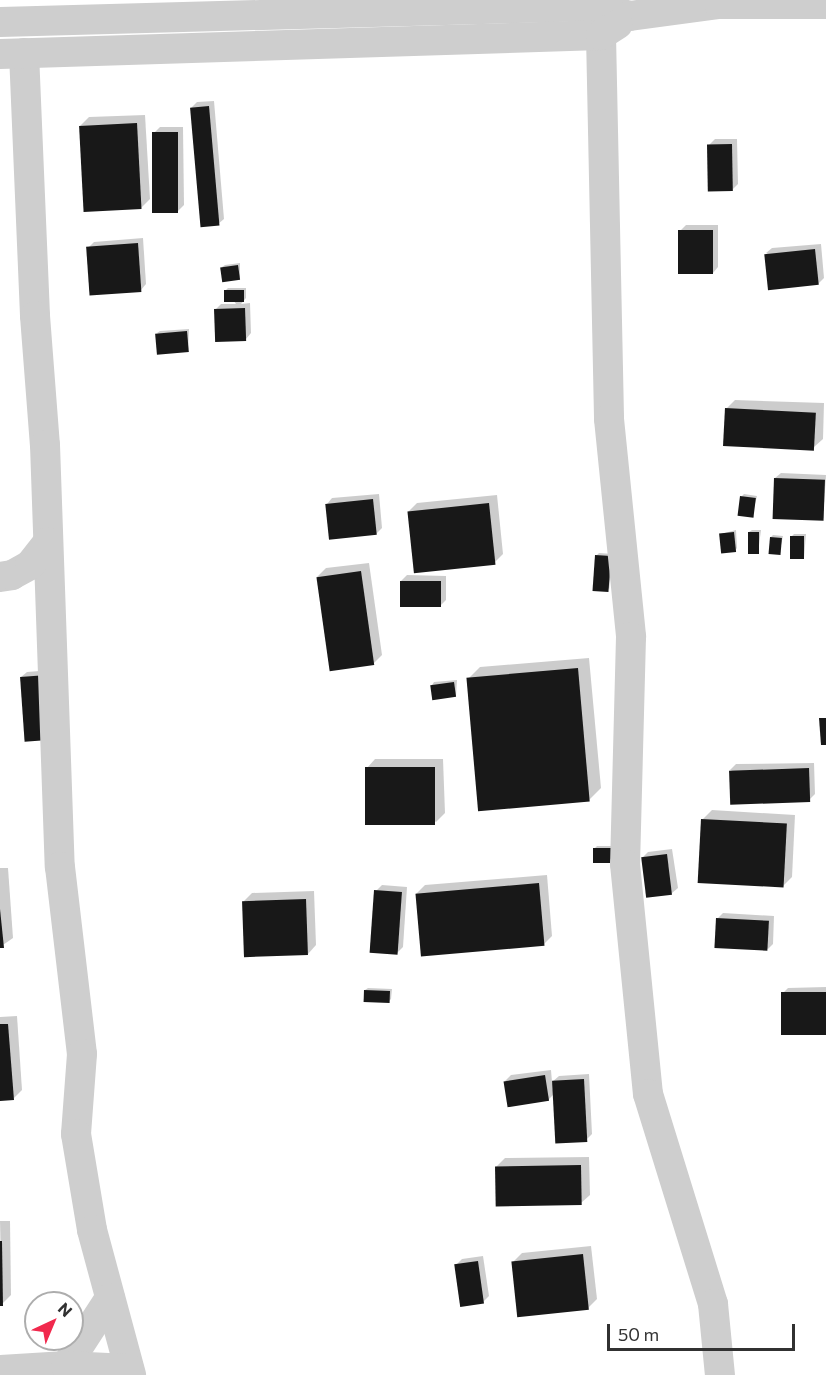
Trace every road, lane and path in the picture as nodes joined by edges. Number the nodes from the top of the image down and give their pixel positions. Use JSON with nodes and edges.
{"nodes":[{"id":1,"x":826,"y":4,"type":"edge"},
{"id":2,"x":368,"y":6,"type":"edge"},
{"id":3,"x":630,"y":16,"type":"junction"},
{"id":4,"x":0,"y":22,"type":"edge"},
{"id":5,"x":601,"y":36,"type":"junction"},
{"id":6,"x":370,"y":45,"type":"junction"},
{"id":7,"x":12,"y":53,"type":"edge"},
{"id":8,"x":48,"y":542,"type":"junction"},
{"id":9,"x":0,"y":577,"type":"edge"},
{"id":10,"x":110,"y":1298,"type":"junction"},
{"id":11,"x":66,"y":1366,"type":"junction"},
{"id":12,"x":0,"y":1370,"type":"edge"},
{"id":13,"x":130,"y":1372,"type":"edge"},
{"id":14,"x":720,"y":1375,"type":"edge"}],
"edges":[{"from":1,"to":3,"type":"street"},
{"from":2,"to":3,"type":"street"},
{"from":2,"to":4,"type":"street"},
{"from":2,"to":6,"type":"street"},
{"from":3,"to":5,"type":"street"},
{"from":5,"to":6,"type":"street"},
{"from":5,"to":14,"type":"street"},
{"from":6,"to":7,"type":"street"},
{"from":7,"to":8,"type":"street"},
{"from":8,"to":9,"type":"street"},
{"from":8,"to":10,"type":"street"},
{"from":10,"to":11,"type":"street"},
{"from":10,"to":13,"type":"street"},
{"from":11,"to":12,"type":"street"},
{"from":11,"to":13,"type":"street"}]}
